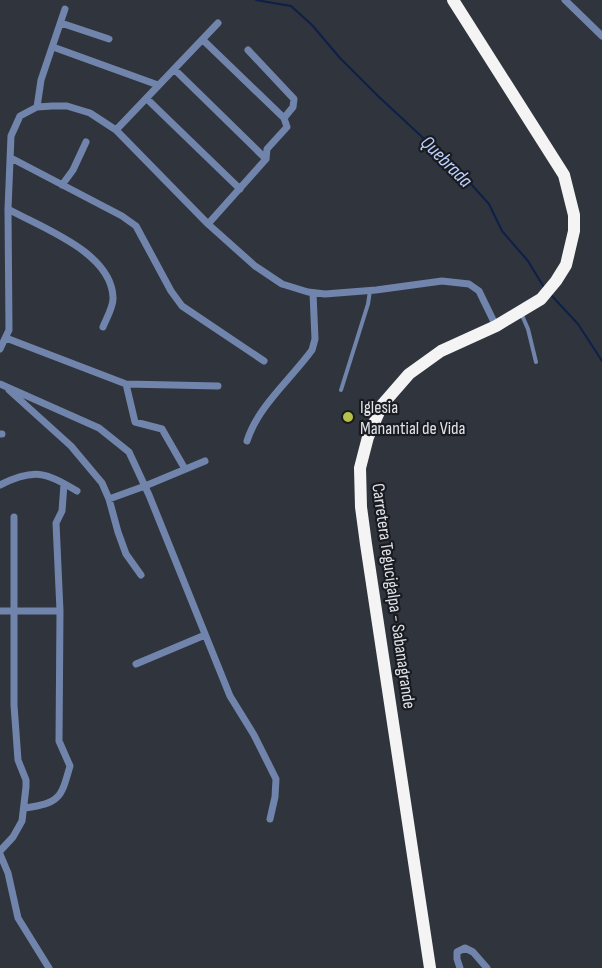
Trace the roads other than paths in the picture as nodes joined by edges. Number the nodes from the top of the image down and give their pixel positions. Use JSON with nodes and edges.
{"nodes":[{"id":1,"x":453,"y":0,"type":"edge"},
{"id":2,"x":565,"y":0,"type":"edge"},
{"id":3,"x":65,"y":9,"type":"dead end"},
{"id":4,"x":61,"y":23,"type":"junction"},
{"id":5,"x":218,"y":23,"type":"dead end"},
{"id":6,"x":602,"y":36,"type":"edge"},
{"id":7,"x":109,"y":39,"type":"dead end"},
{"id":8,"x":202,"y":40,"type":"junction"},
{"id":9,"x":53,"y":47,"type":"junction"},
{"id":10,"x":248,"y":50,"type":"dead end"},
{"id":11,"x":174,"y":69,"type":"junction"},
{"id":12,"x":158,"y":85,"type":"junction"},
{"id":13,"x":147,"y":99,"type":"junction"},
{"id":14,"x":37,"y":106,"type":"junction"},
{"id":15,"x":285,"y":118,"type":"junction"},
{"id":16,"x":116,"y":130,"type":"junction"},
{"id":17,"x":86,"y":142,"type":"dead end"},
{"id":18,"x":10,"y":158,"type":"junction"},
{"id":19,"x":266,"y":159,"type":"junction"},
{"id":20,"x":62,"y":185,"type":"junction"},
{"id":21,"x":240,"y":189,"type":"junction"},
{"id":22,"x":8,"y":209,"type":"junction"},
{"id":23,"x":208,"y":224,"type":"junction"},
{"id":24,"x":370,"y":291,"type":"junction"},
{"id":25,"x":313,"y":293,"type":"junction"},
{"id":26,"x":520,"y":313,"type":"junction"},
{"id":27,"x":496,"y":326,"type":"junction"},
{"id":28,"x":103,"y":327,"type":"dead end"},
{"id":29,"x":6,"y":338,"type":"junction"},
{"id":30,"x":0,"y":349,"type":"edge"},
{"id":31,"x":264,"y":361,"type":"dead end"},
{"id":32,"x":536,"y":362,"type":"dead end"},
{"id":33,"x":126,"y":384,"type":"junction"},
{"id":34,"x":3,"y":385,"type":"edge"},
{"id":35,"x":218,"y":386,"type":"dead end"},
{"id":36,"x":341,"y":390,"type":"dead end"},
{"id":37,"x":247,"y":441,"type":"dead end"},
{"id":38,"x":205,"y":461,"type":"dead end"},
{"id":39,"x":185,"y":469,"type":"junction"},
{"id":40,"x":64,"y":484,"type":"junction"},
{"id":41,"x":0,"y":485,"type":"edge"},
{"id":42,"x":145,"y":486,"type":"junction"},
{"id":43,"x":77,"y":491,"type":"dead end"},
{"id":44,"x":110,"y":499,"type":"junction"},
{"id":45,"x":14,"y":517,"type":"dead end"},
{"id":46,"x":141,"y":575,"type":"dead end"},
{"id":47,"x":60,"y":610,"type":"junction"},
{"id":48,"x":0,"y":611,"type":"edge"},
{"id":49,"x":13,"y":611,"type":"junction"},
{"id":50,"x":205,"y":635,"type":"junction"},
{"id":51,"x":136,"y":664,"type":"dead end"},
{"id":52,"x":25,"y":808,"type":"junction"},
{"id":53,"x":270,"y":819,"type":"dead end"},
{"id":54,"x":0,"y":852,"type":"edge"},
{"id":55,"x":49,"y":968,"type":"edge"},
{"id":56,"x":430,"y":968,"type":"edge"},
{"id":57,"x":460,"y":968,"type":"edge"},
{"id":58,"x":487,"y":968,"type":"edge"}],
"edges":[{"from":1,"to":26,"type":"highway","name":"Carretera Tegucigalpa - Sabanagrande"},
{"from":2,"to":6,"type":"street"},
{"from":3,"to":4,"type":"street"},
{"from":4,"to":7,"type":"street"},
{"from":4,"to":9,"type":"street"},
{"from":5,"to":8,"type":"street"},
{"from":8,"to":11,"type":"street"},
{"from":8,"to":15,"type":"street"},
{"from":9,"to":12,"type":"street"},
{"from":9,"to":14,"type":"street"},
{"from":10,"to":15,"type":"street"},
{"from":11,"to":12,"type":"street"},
{"from":11,"to":19,"type":"street"},
{"from":12,"to":13,"type":"street"},
{"from":13,"to":16,"type":"street"},
{"from":13,"to":21,"type":"street"},
{"from":14,"to":16,"type":"street"},
{"from":14,"to":18,"type":"street"},
{"from":15,"to":19,"type":"street"},
{"from":16,"to":23,"type":"street"},
{"from":17,"to":20,"type":"street"},
{"from":18,"to":20,"type":"street"},
{"from":18,"to":22,"type":"street"},
{"from":19,"to":21,"type":"street"},
{"from":20,"to":31,"type":"street"},
{"from":21,"to":23,"type":"street"},
{"from":22,"to":28,"type":"street"},
{"from":22,"to":29,"type":"street"},
{"from":23,"to":25,"type":"street"},
{"from":24,"to":25,"type":"street"},
{"from":24,"to":27,"type":"street"},
{"from":24,"to":36,"type":"lane"},
{"from":25,"to":37,"type":"street"},
{"from":26,"to":27,"type":"highway","name":"Carretera Tegucigalpa - Sabanagrande"},
{"from":26,"to":32,"type":"lane"},
{"from":27,"to":56,"type":"highway","name":"Carretera Tegucigalpa - Sabanagrande"},
{"from":29,"to":30,"type":"street"},
{"from":29,"to":33,"type":"street"},
{"from":33,"to":35,"type":"street"},
{"from":33,"to":39,"type":"street"},
{"from":34,"to":42,"type":"street"},
{"from":34,"to":44,"type":"street"},
{"from":38,"to":39,"type":"street"},
{"from":39,"to":42,"type":"street"},
{"from":40,"to":41,"type":"street"},
{"from":40,"to":43,"type":"street"},
{"from":40,"to":47,"type":"street"},
{"from":42,"to":44,"type":"street"},
{"from":42,"to":50,"type":"street"},
{"from":44,"to":46,"type":"street"},
{"from":45,"to":49,"type":"street"},
{"from":47,"to":49,"type":"street"},
{"from":47,"to":52,"type":"street"},
{"from":48,"to":49,"type":"street"},
{"from":49,"to":52,"type":"street"},
{"from":50,"to":51,"type":"street"},
{"from":50,"to":53,"type":"street"},
{"from":52,"to":54,"type":"street"},
{"from":54,"to":55,"type":"street"},
{"from":57,"to":58,"type":"street"}]}
